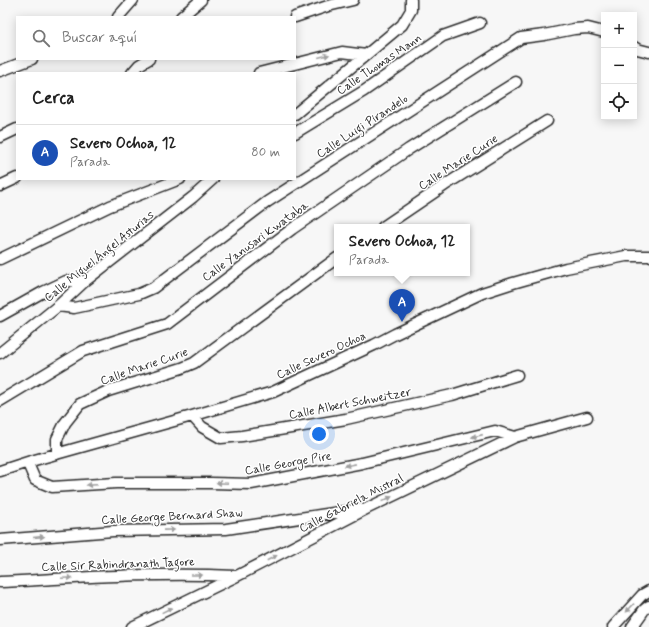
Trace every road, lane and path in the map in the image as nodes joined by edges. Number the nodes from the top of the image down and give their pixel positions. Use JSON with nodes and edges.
{"nodes":[{"id":1,"x":133,"y":0,"type":"edge"},
{"id":2,"x":201,"y":0,"type":"edge"},
{"id":3,"x":353,"y":0,"type":"edge"},
{"id":4,"x":410,"y":0,"type":"edge"},
{"id":5,"x":328,"y":3,"type":"edge"},
{"id":6,"x":119,"y":16,"type":"edge"},
{"id":7,"x":182,"y":16,"type":"edge"},
{"id":8,"x":296,"y":17,"type":"edge"},
{"id":9,"x":480,"y":23,"type":"dead end"},
{"id":10,"x":601,"y":31,"type":"edge"},
{"id":11,"x":637,"y":48,"type":"edge"},
{"id":12,"x":649,"y":52,"type":"edge"},
{"id":13,"x":366,"y":55,"type":"junction"},
{"id":14,"x":29,"y":60,"type":"edge"},
{"id":15,"x":147,"y":60,"type":"edge"},
{"id":16,"x":0,"y":71,"type":"edge"},
{"id":17,"x":133,"y":72,"type":"edge"},
{"id":18,"x":263,"y":72,"type":"edge"},
{"id":19,"x":516,"y":82,"type":"dead end"},
{"id":20,"x":296,"y":113,"type":"edge"},
{"id":21,"x":547,"y":121,"type":"dead end"},
{"id":22,"x":16,"y":129,"type":"edge"},
{"id":23,"x":296,"y":132,"type":"edge"},
{"id":24,"x":0,"y":137,"type":"edge"},
{"id":25,"x":16,"y":178,"type":"edge"},
{"id":26,"x":177,"y":180,"type":"edge"},
{"id":27,"x":212,"y":180,"type":"edge"},
{"id":28,"x":0,"y":186,"type":"edge"},
{"id":29,"x":387,"y":224,"type":"edge"},
{"id":30,"x":649,"y":256,"type":"edge"},
{"id":31,"x":0,"y":259,"type":"edge"},
{"id":32,"x":334,"y":260,"type":"edge"},
{"id":33,"x":86,"y":281,"type":"junction"},
{"id":34,"x":58,"y":306,"type":"junction"},
{"id":35,"x":0,"y":316,"type":"edge"},
{"id":36,"x":0,"y":352,"type":"edge"},
{"id":37,"x":517,"y":375,"type":"dead end"},
{"id":38,"x":0,"y":401,"type":"edge"},
{"id":39,"x":192,"y":416,"type":"junction"},
{"id":40,"x":587,"y":417,"type":"dead end"},
{"id":41,"x":515,"y":437,"type":"junction"},
{"id":42,"x":57,"y":454,"type":"junction"},
{"id":43,"x":31,"y":461,"type":"junction"},
{"id":44,"x":0,"y":471,"type":"edge"},
{"id":45,"x":368,"y":508,"type":"junction"},
{"id":46,"x":0,"y":540,"type":"edge"},
{"id":47,"x":237,"y":576,"type":"junction"},
{"id":48,"x":0,"y":582,"type":"edge"},
{"id":49,"x":649,"y":591,"type":"edge"},
{"id":50,"x":649,"y":606,"type":"edge"},
{"id":51,"x":132,"y":627,"type":"edge"},
{"id":52,"x":613,"y":627,"type":"edge"},
{"id":53,"x":632,"y":627,"type":"edge"}],
"edges":[{"from":1,"to":6,"type":"street"},
{"from":2,"to":7,"type":"street"},
{"from":3,"to":5,"type":"street"},
{"from":4,"to":13,"type":"street"},
{"from":5,"to":8,"type":"street"},
{"from":9,"to":23,"type":"street","name":"Calle Thomas Mann"},
{"from":10,"to":34,"type":"street","name":"Calle Luigi Pirandelo"},
{"from":11,"to":12,"type":"street"},
{"from":18,"to":13,"type":"street","one_way":true},
{"from":13,"to":20,"type":"street"},
{"from":14,"to":16,"type":"street"},
{"from":15,"to":17,"type":"street"},
{"from":19,"to":38,"type":"street","name":"Calle Yanusari Kwataba"},
{"from":21,"to":29,"type":"street","name":"Calle Marie Curie"},
{"from":22,"to":24,"type":"street"},
{"from":25,"to":28,"type":"street"},
{"from":26,"to":31,"type":"street"},
{"from":27,"to":33,"type":"street","name":"Calle Miguel Ángel Asturias"},
{"from":30,"to":39,"type":"street","name":"Calle Severo Ochoa"},
{"from":32,"to":42,"type":"street","name":"Calle Marie Curie"},
{"from":33,"to":34,"type":"street","name":"Calle Miguel Ángel Asturias"},
{"from":33,"to":35,"type":"street"},
{"from":34,"to":36,"type":"street","name":"Calle Miguel Ángel Asturias"},
{"from":37,"to":39,"type":"street","name":"Calle Albert Schweitzer"},
{"from":39,"to":42,"type":"street","name":"Calle Severo Ochoa"},
{"from":40,"to":41,"type":"street","name":"Calle Gabriela Mistral"},
{"from":41,"to":43,"type":"street","name":"Calle George Pire","one_way":true},
{"from":45,"to":41,"type":"street","name":"Calle Gabriela Mistral","one_way":true},
{"from":42,"to":43,"type":"street","name":"Calle Severo Ochoa"},
{"from":43,"to":44,"type":"street","name":"Calle Severo Ochoa"},
{"from":46,"to":45,"type":"street","name":"Calle George Bernard Shaw","one_way":true},
{"from":47,"to":45,"type":"street","name":"Calle Gabriela Mistral","one_way":true},
{"from":48,"to":47,"type":"street","name":"Calle Sir Rabindranath Tagore","one_way":true},
{"from":51,"to":47,"type":"street","name":"Calle Gabriela Mistral","one_way":true},
{"from":49,"to":52,"type":"street","one_way":true},
{"from":50,"to":53,"type":"street"}]}
